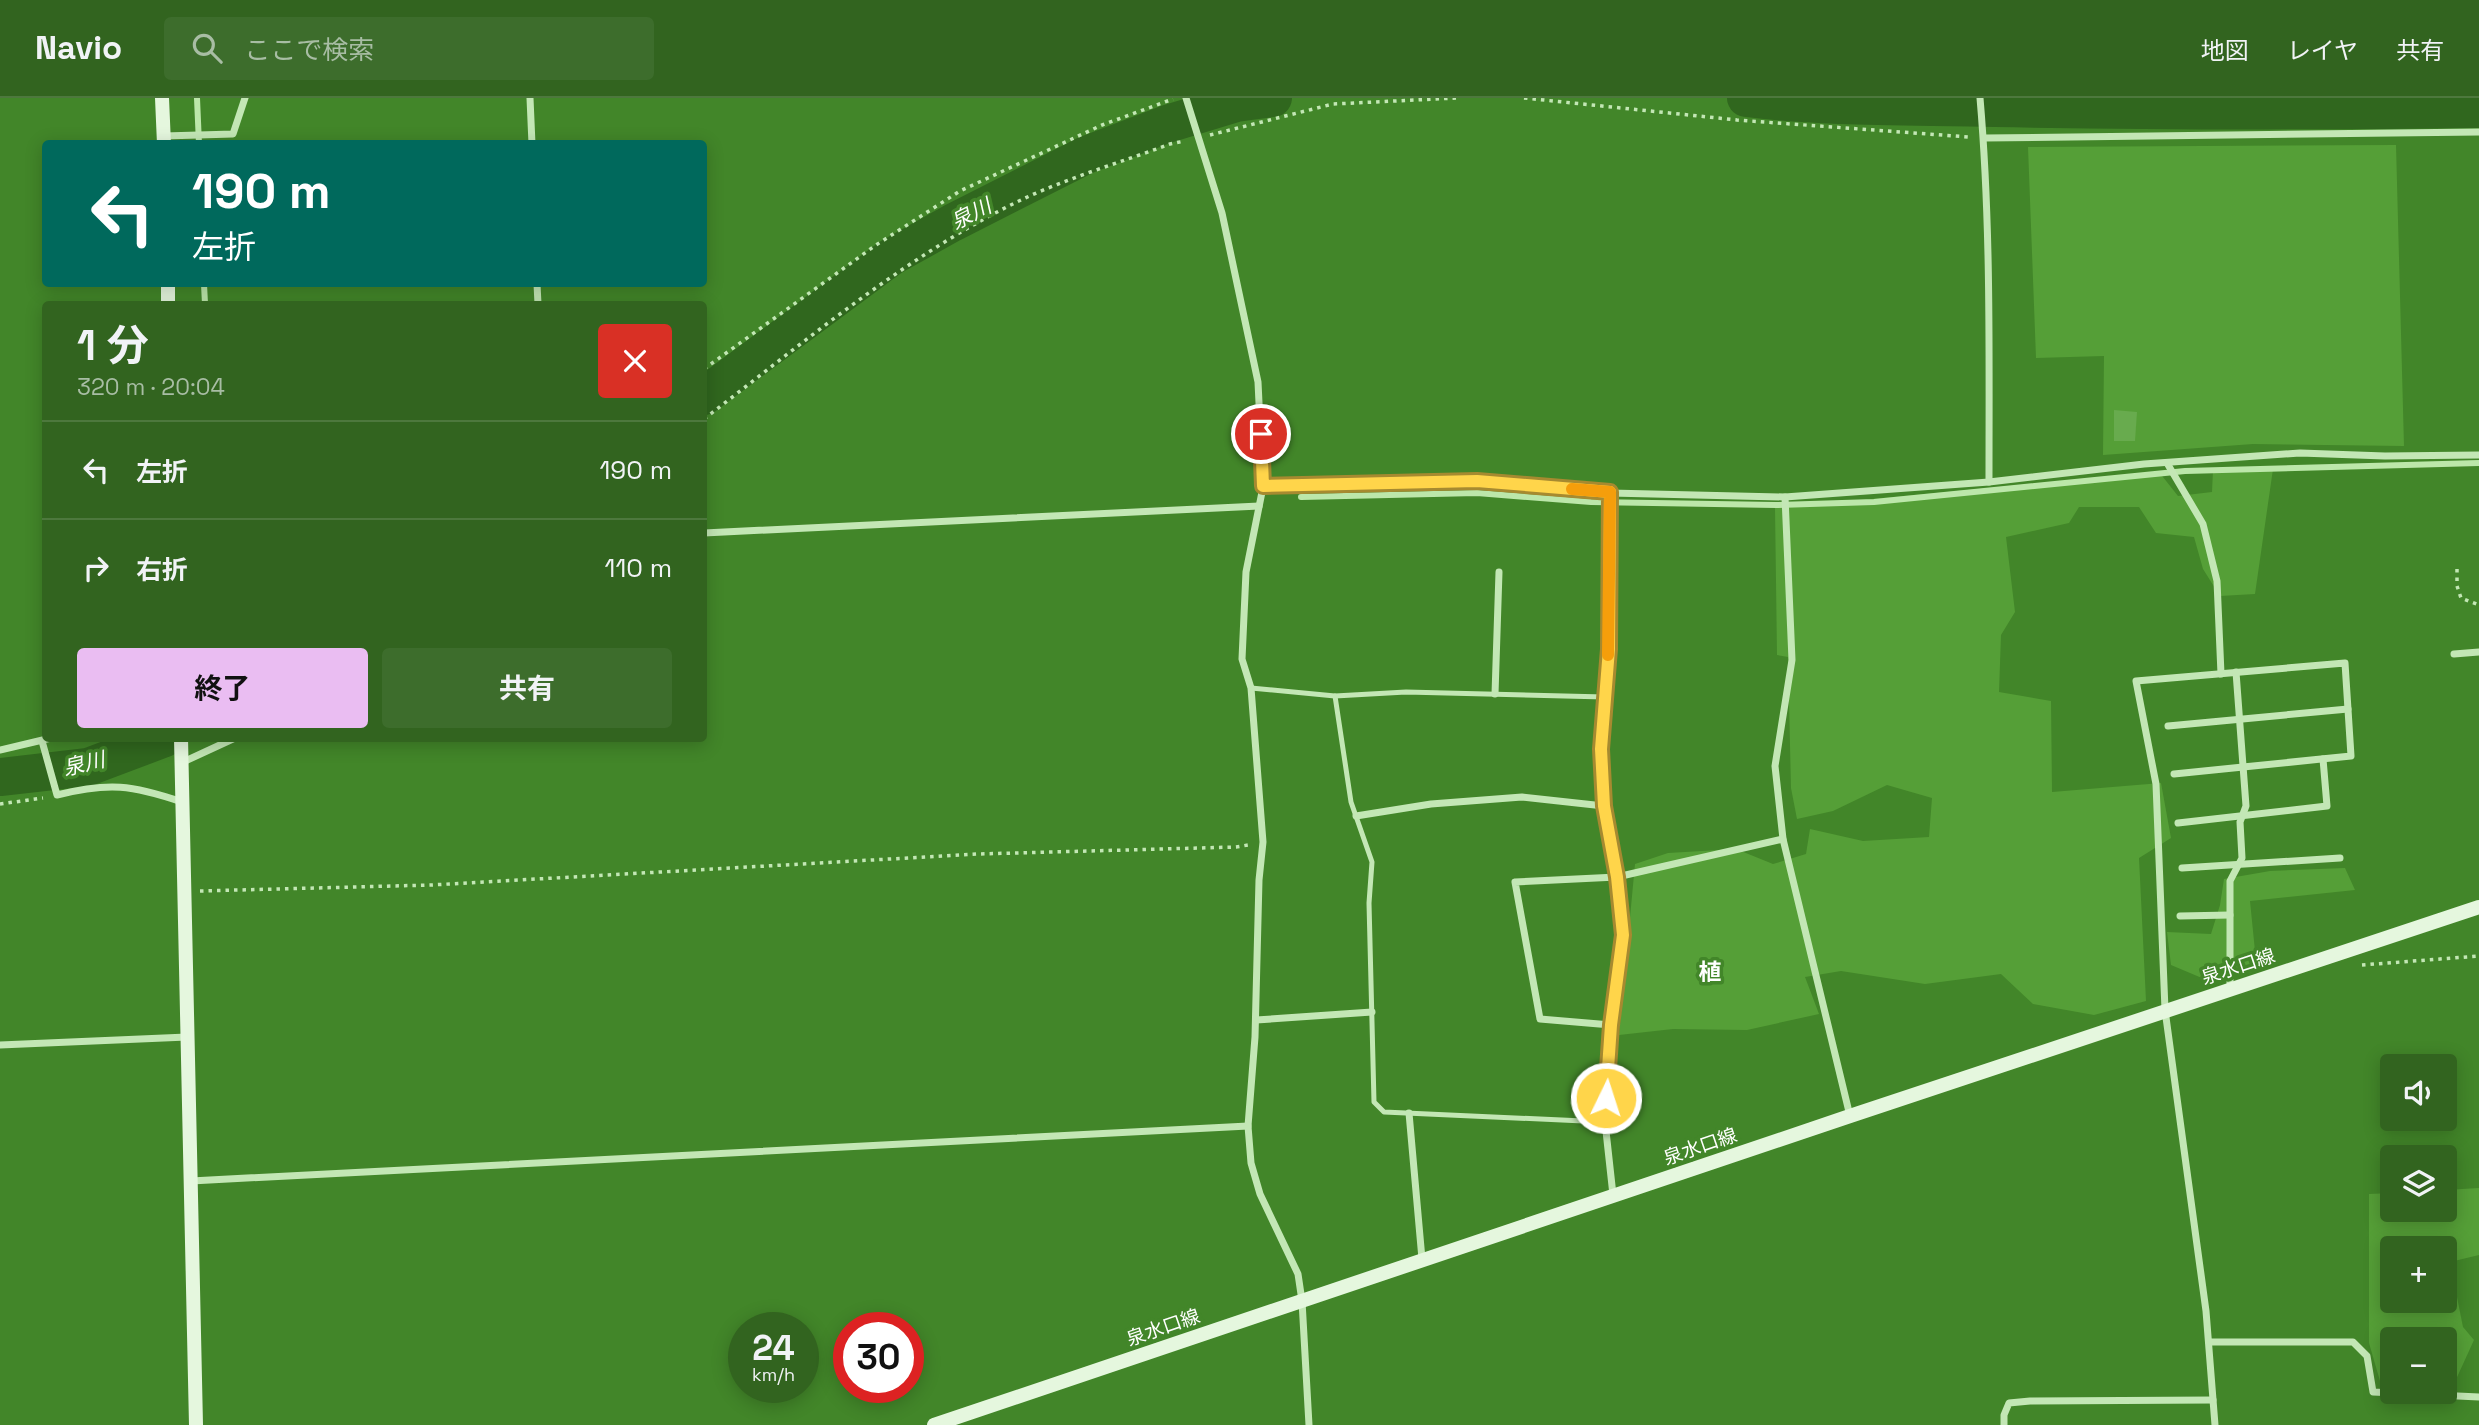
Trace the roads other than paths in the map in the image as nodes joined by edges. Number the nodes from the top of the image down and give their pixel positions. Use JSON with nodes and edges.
{"nodes":[{"id":1,"x":162,"y":98,"type":"edge"},
{"id":2,"x":245,"y":98,"type":"edge"},
{"id":3,"x":530,"y":98,"type":"edge"},
{"id":4,"x":1980,"y":98,"type":"edge"},
{"id":5,"x":1187,"y":101,"type":"edge"},
{"id":6,"x":2479,"y":132,"type":"edge"},
{"id":7,"x":1985,"y":138,"type":"junction"},
{"id":8,"x":164,"y":140,"type":"edge"},
{"id":9,"x":532,"y":140,"type":"edge"},
{"id":10,"x":2479,"y":455,"type":"edge"},
{"id":11,"x":2167,"y":463,"type":"junction"},
{"id":12,"x":1989,"y":482,"type":"junction"},
{"id":13,"x":1263,"y":486,"type":"junction"},
{"id":14,"x":1610,"y":492,"type":"junction"},
{"id":15,"x":1785,"y":497,"type":"junction"},
{"id":16,"x":1259,"y":506,"type":"junction"},
{"id":17,"x":707,"y":533,"type":"edge"},
{"id":18,"x":1499,"y":572,"type":"dead end"},
{"id":19,"x":2479,"y":652,"type":"edge"},
{"id":20,"x":2454,"y":654,"type":"dead end"},
{"id":21,"x":2236,"y":672,"type":"junction"},
{"id":22,"x":2221,"y":674,"type":"junction"},
{"id":23,"x":1251,"y":688,"type":"junction"},
{"id":24,"x":1495,"y":694,"type":"junction"},
{"id":25,"x":1335,"y":696,"type":"junction"},
{"id":26,"x":1605,"y":697,"type":"junction"},
{"id":27,"x":2348,"y":709,"type":"junction"},
{"id":28,"x":2240,"y":719,"type":"junction"},
{"id":29,"x":2168,"y":726,"type":"dead end"},
{"id":30,"x":46,"y":742,"type":"edge"},
{"id":31,"x":218,"y":742,"type":"edge"},
{"id":32,"x":43,"y":744,"type":"junction"},
{"id":33,"x":0,"y":750,"type":"edge"},
{"id":34,"x":181,"y":751,"type":"edge"},
{"id":35,"x":2323,"y":758,"type":"junction"},
{"id":36,"x":2244,"y":767,"type":"junction"},
{"id":37,"x":2174,"y":774,"type":"dead end"},
{"id":38,"x":182,"y":802,"type":"junction"},
{"id":39,"x":1604,"y":806,"type":"junction"},
{"id":40,"x":1356,"y":816,"type":"junction"},
{"id":41,"x":2242,"y":816,"type":"junction"},
{"id":42,"x":2178,"y":823,"type":"dead end"},
{"id":43,"x":1783,"y":839,"type":"junction"},
{"id":44,"x":2340,"y":858,"type":"dead end"},
{"id":45,"x":2239,"y":865,"type":"junction"},
{"id":46,"x":2182,"y":869,"type":"dead end"},
{"id":47,"x":1617,"y":877,"type":"junction"},
{"id":48,"x":2479,"y":907,"type":"edge"},
{"id":49,"x":2230,"y":915,"type":"junction"},
{"id":50,"x":2180,"y":916,"type":"dead end"},
{"id":51,"x":2230,"y":989,"type":"junction"},
{"id":52,"x":2165,"y":1010,"type":"junction"},
{"id":53,"x":1372,"y":1012,"type":"junction"},
{"id":54,"x":1256,"y":1020,"type":"junction"},
{"id":55,"x":1611,"y":1025,"type":"junction"},
{"id":56,"x":187,"y":1037,"type":"junction"},
{"id":57,"x":0,"y":1045,"type":"edge"},
{"id":58,"x":1409,"y":1113,"type":"junction"},
{"id":59,"x":1850,"y":1116,"type":"junction"},
{"id":60,"x":1605,"y":1122,"type":"junction"},
{"id":61,"x":1248,"y":1126,"type":"junction"},
{"id":62,"x":190,"y":1182,"type":"junction"},
{"id":63,"x":1613,"y":1195,"type":"junction"},
{"id":64,"x":1423,"y":1260,"type":"junction"},
{"id":65,"x":1302,"y":1301,"type":"junction"},
{"id":66,"x":2209,"y":1342,"type":"junction"},
{"id":67,"x":2479,"y":1397,"type":"edge"},
{"id":68,"x":2213,"y":1401,"type":"junction"},
{"id":69,"x":196,"y":1425,"type":"edge"},
{"id":70,"x":934,"y":1425,"type":"edge"},
{"id":71,"x":1309,"y":1425,"type":"edge"},
{"id":72,"x":2004,"y":1425,"type":"edge"},
{"id":73,"x":2215,"y":1425,"type":"edge"}],
"edges":[{"from":1,"to":8,"type":"main road"},
{"from":2,"to":8,"type":"street"},
{"from":3,"to":9,"type":"street"},
{"from":4,"to":7,"type":"street"},
{"from":5,"to":13,"type":"street"},
{"from":6,"to":7,"type":"street"},
{"from":7,"to":12,"type":"street"},
{"from":10,"to":11,"type":"street"},
{"from":11,"to":12,"type":"street"},
{"from":11,"to":22,"type":"street"},
{"from":12,"to":15,"type":"street"},
{"from":13,"to":14,"type":"street"},
{"from":13,"to":16,"type":"street"},
{"from":14,"to":15,"type":"street"},
{"from":14,"to":26,"type":"street"},
{"from":15,"to":43,"type":"street"},
{"from":16,"to":17,"type":"street"},
{"from":16,"to":23,"type":"street"},
{"from":18,"to":24,"type":"street"},
{"from":19,"to":20,"type":"street"},
{"from":21,"to":22,"type":"street"},
{"from":21,"to":27,"type":"street"},
{"from":21,"to":28,"type":"street"},
{"from":22,"to":52,"type":"street"},
{"from":23,"to":25,"type":"lane"},
{"from":23,"to":54,"type":"street"},
{"from":24,"to":25,"type":"lane"},
{"from":24,"to":26,"type":"lane"},
{"from":25,"to":40,"type":"lane"},
{"from":26,"to":39,"type":"street"},
{"from":27,"to":28,"type":"street"},
{"from":27,"to":35,"type":"street"},
{"from":28,"to":29,"type":"street"},
{"from":28,"to":36,"type":"street"},
{"from":30,"to":32,"type":"street"},
{"from":31,"to":34,"type":"street"},
{"from":32,"to":33,"type":"street"},
{"from":32,"to":38,"type":"street"},
{"from":34,"to":38,"type":"main road"},
{"from":35,"to":36,"type":"street"},
{"from":35,"to":41,"type":"street"},
{"from":36,"to":37,"type":"street"},
{"from":36,"to":41,"type":"street"},
{"from":38,"to":56,"type":"main road"},
{"from":39,"to":40,"type":"street"},
{"from":39,"to":47,"type":"street"},
{"from":40,"to":53,"type":"lane"},
{"from":41,"to":42,"type":"street"},
{"from":41,"to":45,"type":"street"},
{"from":43,"to":47,"type":"street"},
{"from":43,"to":59,"type":"street"},
{"from":44,"to":45,"type":"street"},
{"from":45,"to":46,"type":"street"},
{"from":45,"to":49,"type":"street"},
{"from":47,"to":55,"type":"street"},
{"from":47,"to":55,"type":"street"},
{"from":48,"to":51,"type":"main road","name":"泉水口線"},
{"from":49,"to":50,"type":"street"},
{"from":49,"to":51,"type":"street"},
{"from":51,"to":52,"type":"main road","name":"泉水口線"},
{"from":52,"to":59,"type":"main road","name":"泉水口線"},
{"from":52,"to":66,"type":"street"},
{"from":53,"to":54,"type":"street"},
{"from":53,"to":58,"type":"lane"},
{"from":54,"to":61,"type":"street"},
{"from":55,"to":60,"type":"street"},
{"from":56,"to":57,"type":"street"},
{"from":56,"to":62,"type":"main road"},
{"from":58,"to":60,"type":"lane"},
{"from":58,"to":64,"type":"street"},
{"from":59,"to":63,"type":"main road","name":"泉水口線"},
{"from":60,"to":63,"type":"street"},
{"from":61,"to":62,"type":"street"},
{"from":61,"to":65,"type":"street"},
{"from":62,"to":69,"type":"main road"},
{"from":63,"to":64,"type":"main road","name":"泉水口線"},
{"from":64,"to":65,"type":"main road","name":"泉水口線"},
{"from":65,"to":70,"type":"main road","name":"泉水口線"},
{"from":65,"to":71,"type":"street"},
{"from":66,"to":67,"type":"street"},
{"from":66,"to":68,"type":"street"},
{"from":68,"to":72,"type":"street"},
{"from":68,"to":73,"type":"street"}]}
